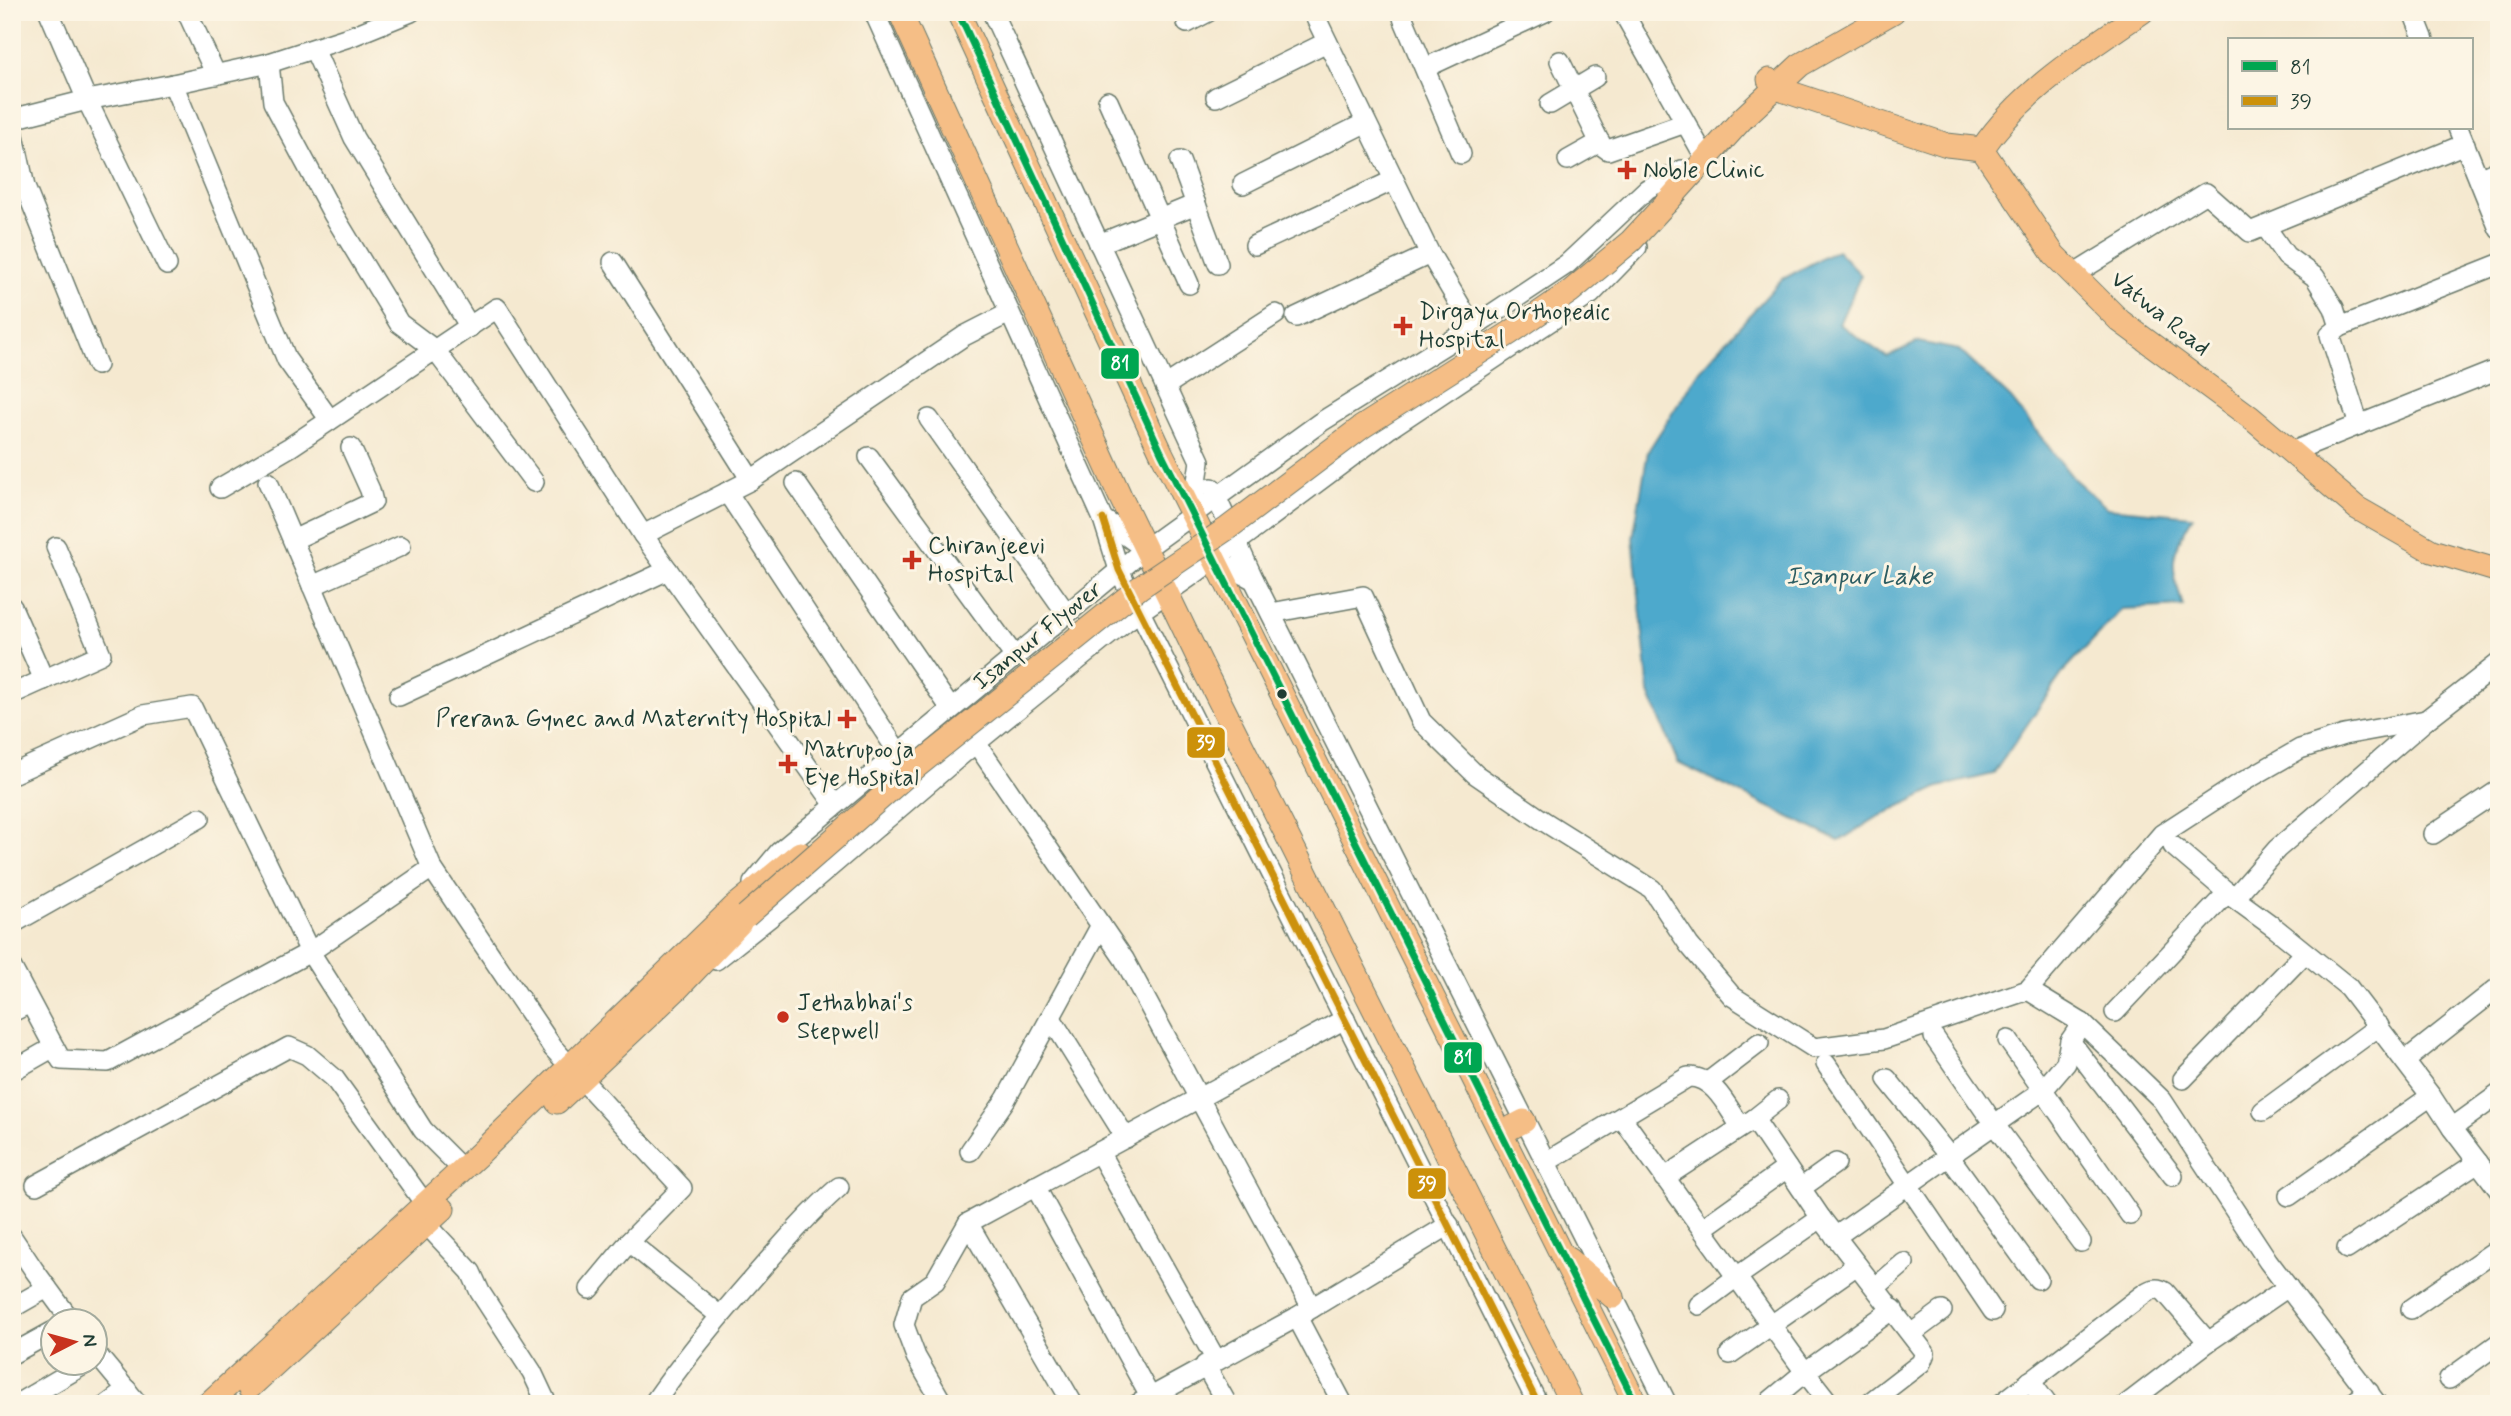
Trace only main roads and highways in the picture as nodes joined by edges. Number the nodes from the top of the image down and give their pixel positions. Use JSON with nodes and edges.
{"nodes":[{"id":1,"x":900,"y":12,"type":"edge"},
{"id":2,"x":958,"y":12,"type":"edge"},
{"id":3,"x":1875,"y":12,"type":"edge"},
{"id":4,"x":1893,"y":12,"type":"edge"},
{"id":5,"x":2142,"y":12,"type":"edge"},
{"id":6,"x":1772,"y":84,"type":"junction"},
{"id":7,"x":1982,"y":149,"type":"junction"},
{"id":8,"x":1664,"y":197,"type":"junction"},
{"id":9,"x":2499,"y":571,"type":"edge"},
{"id":10,"x":739,"y":912,"type":"junction"},
{"id":11,"x":577,"y":1073,"type":"junction"},
{"id":12,"x":1524,"y":1121,"type":"road end"},
{"id":13,"x":1501,"y":1133,"type":"junction"},
{"id":14,"x":418,"y":1219,"type":"junction"},
{"id":15,"x":1560,"y":1252,"type":"junction"},
{"id":16,"x":1613,"y":1297,"type":"road end"},
{"id":17,"x":208,"y":1404,"type":"edge"},
{"id":18,"x":231,"y":1404,"type":"edge"},
{"id":19,"x":1572,"y":1404,"type":"edge"},
{"id":20,"x":1636,"y":1404,"type":"edge"}],
"edges":[{"from":1,"to":19,"type":"main road"},
{"from":2,"to":13,"type":"main road"},
{"from":3,"to":6,"type":"main road"},
{"from":4,"to":6,"type":"main road"},
{"from":5,"to":7,"type":"main road"},
{"from":6,"to":7,"type":"main road"},
{"from":6,"to":8,"type":"main road","name":"Isanpur Flyover"},
{"from":7,"to":9,"type":"main road","name":"Vatwa Road"},
{"from":8,"to":10,"type":"main road","name":"Isanpur Flyover"},
{"from":8,"to":10,"type":"main road","name":"Isanpur Flyover","bridge":true},
{"from":10,"to":11,"type":"main road"},
{"from":10,"to":11,"type":"main road","name":"Isanpur Flyover"},
{"from":11,"to":14,"type":"main road"},
{"from":11,"to":14,"type":"main road"},
{"from":12,"to":13,"type":"main road"},
{"from":13,"to":15,"type":"main road"},
{"from":14,"to":17,"type":"main road"},
{"from":14,"to":18,"type":"main road"},
{"from":15,"to":16,"type":"main road"},
{"from":15,"to":20,"type":"main road"}]}
